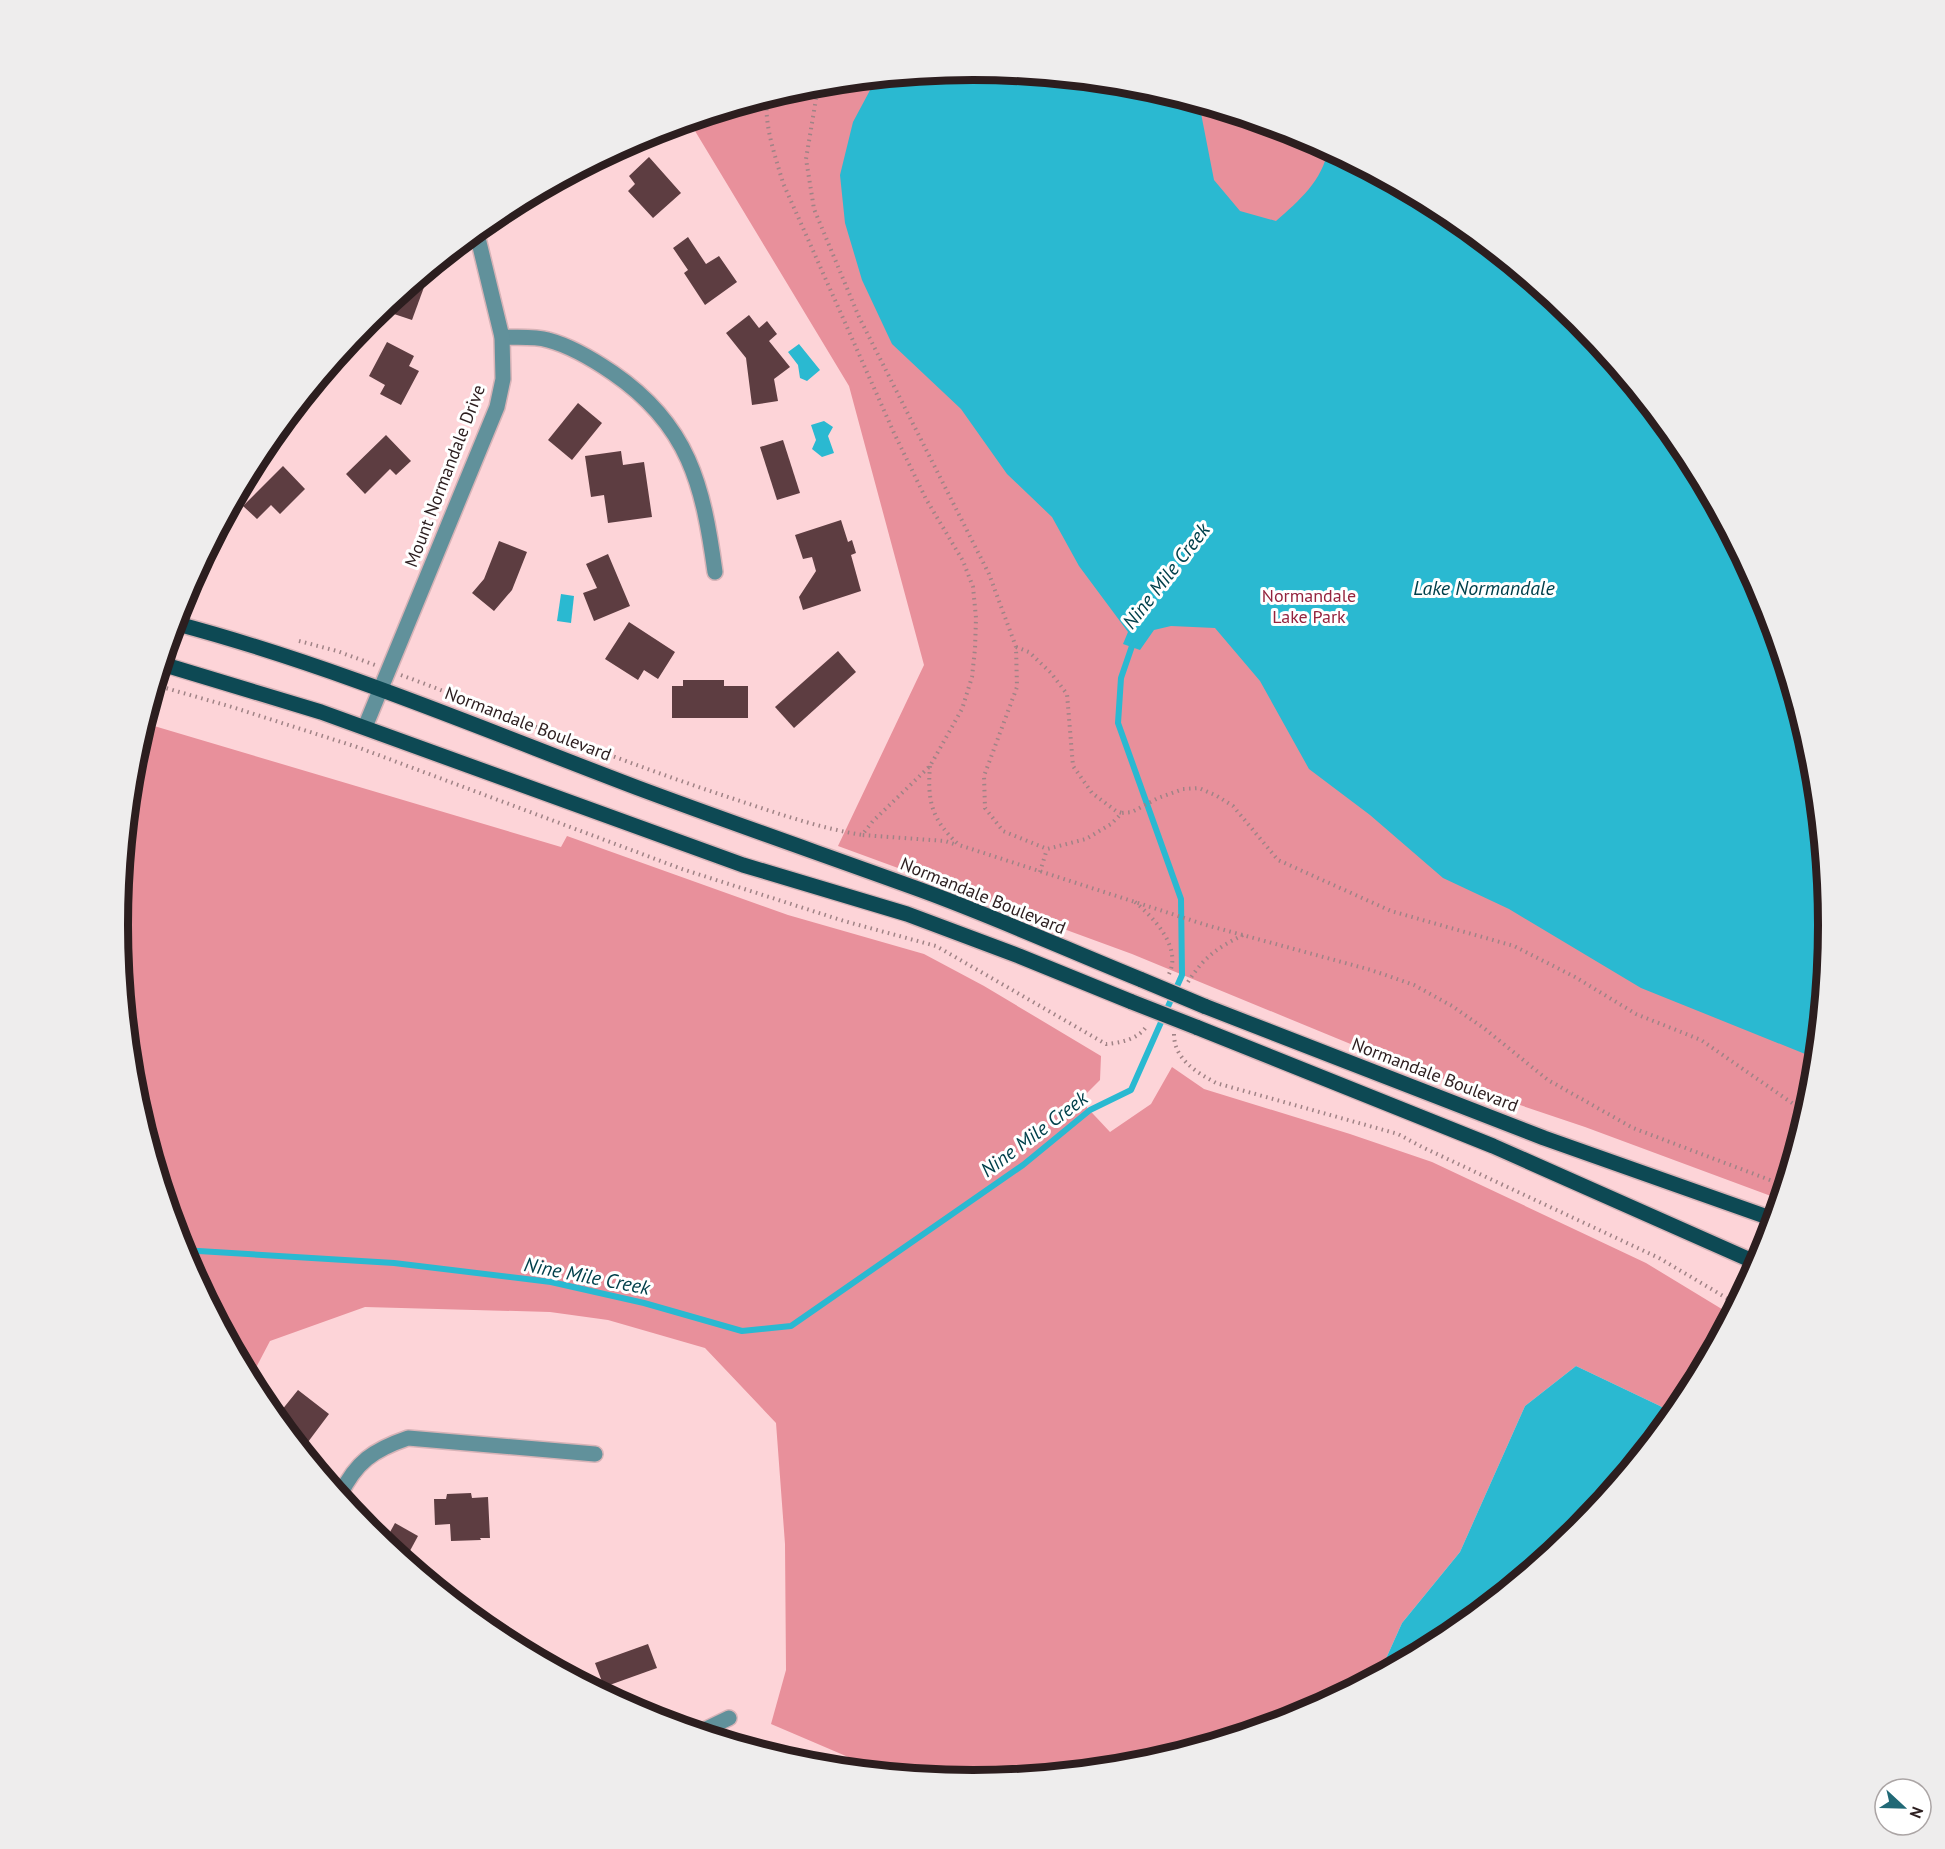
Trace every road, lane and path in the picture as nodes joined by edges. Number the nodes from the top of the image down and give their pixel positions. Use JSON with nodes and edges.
{"nodes":[{"id":1,"x":819,"y":94,"type":"edge"},
{"id":2,"x":766,"y":105,"type":"edge"},
{"id":3,"x":478,"y":240,"type":"edge"},
{"id":4,"x":502,"y":338,"type":"junction"},
{"id":5,"x":715,"y":572,"type":"dead end"},
{"id":6,"x":183,"y":625,"type":"edge"},
{"id":7,"x":291,"y":639,"type":"dead end"},
{"id":8,"x":1016,"y":647,"type":"junction"},
{"id":9,"x":168,"y":666,"type":"edge"},
{"id":10,"x":388,"y":670,"type":"junction"},
{"id":11,"x":380,"y":689,"type":"junction"},
{"id":12,"x":365,"y":727,"type":"junction"},
{"id":13,"x":930,"y":766,"type":"junction"},
{"id":14,"x":1122,"y":813,"type":"junction"},
{"id":15,"x":862,"y":835,"type":"junction"},
{"id":16,"x":959,"y":845,"type":"junction"},
{"id":17,"x":1047,"y":849,"type":"junction"},
{"id":18,"x":1040,"y":872,"type":"junction"},
{"id":19,"x":1797,"y":1107,"type":"edge"},
{"id":20,"x":1422,"y":1148,"type":"dead end"},
{"id":21,"x":1777,"y":1183,"type":"edge"},
{"id":22,"x":1765,"y":1216,"type":"edge"},
{"id":23,"x":1748,"y":1259,"type":"edge"},
{"id":24,"x":1729,"y":1300,"type":"edge"},
{"id":25,"x":595,"y":1454,"type":"dead end"},
{"id":26,"x":343,"y":1489,"type":"edge"},
{"id":27,"x":729,"y":1718,"type":"dead end"},
{"id":28,"x":709,"y":1728,"type":"edge"}],
"edges":[{"from":1,"to":8,"type":"path"},
{"from":2,"to":13,"type":"path"},
{"from":3,"to":4,"type":"street","name":"Mount Normandale Drive"},
{"from":4,"to":5,"type":"street"},
{"from":4,"to":10,"type":"street","name":"Mount Normandale Drive"},
{"from":6,"to":11,"type":"main road","name":"Normandale Boulevard"},
{"from":7,"to":10,"type":"path"},
{"from":8,"to":14,"type":"path"},
{"from":8,"to":17,"type":"path"},
{"from":9,"to":12,"type":"main road"},
{"from":10,"to":11,"type":"street","name":"Mount Normandale Drive"},
{"from":10,"to":15,"type":"path"},
{"from":11,"to":12,"type":"street","name":"Mount Normandale Drive"},
{"from":11,"to":22,"type":"main road","name":"Normandale Boulevard","bridge":true},
{"from":12,"to":23,"type":"main road","bridge":true},
{"from":13,"to":15,"type":"path"},
{"from":13,"to":16,"type":"path"},
{"from":14,"to":17,"type":"path"},
{"from":14,"to":19,"type":"path"},
{"from":15,"to":16,"type":"path"},
{"from":16,"to":18,"type":"path"},
{"from":17,"to":18,"type":"path"},
{"from":18,"to":21,"type":"path"},
{"from":20,"to":24,"type":"path"},
{"from":25,"to":26,"type":"street"},
{"from":27,"to":28,"type":"street"}]}
